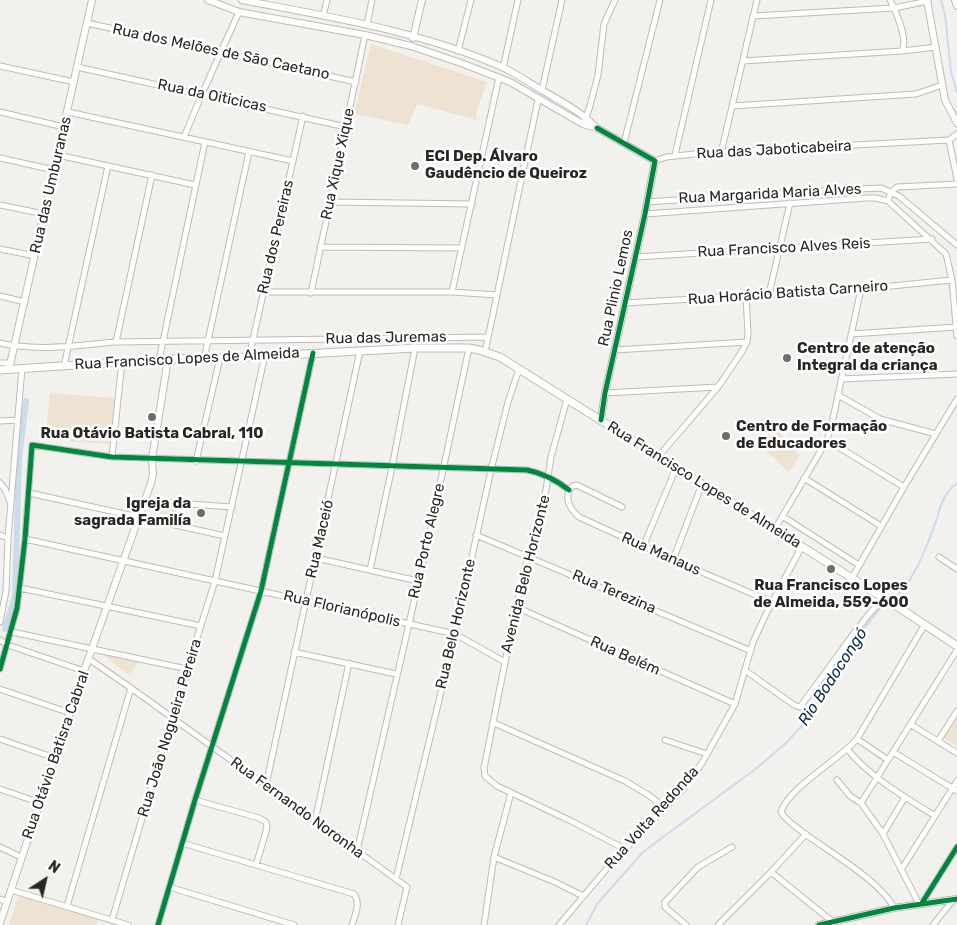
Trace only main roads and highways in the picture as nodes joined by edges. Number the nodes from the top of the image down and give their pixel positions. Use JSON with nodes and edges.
{"nodes":[{"id":1,"x":0,"y":370,"type":"edge"},
{"id":2,"x":955,"y":649,"type":"edge"}],
"edges":[{"from":1,"to":2,"type":"main road","name":"Rua Francisco Lopes de Almeida"}]}
